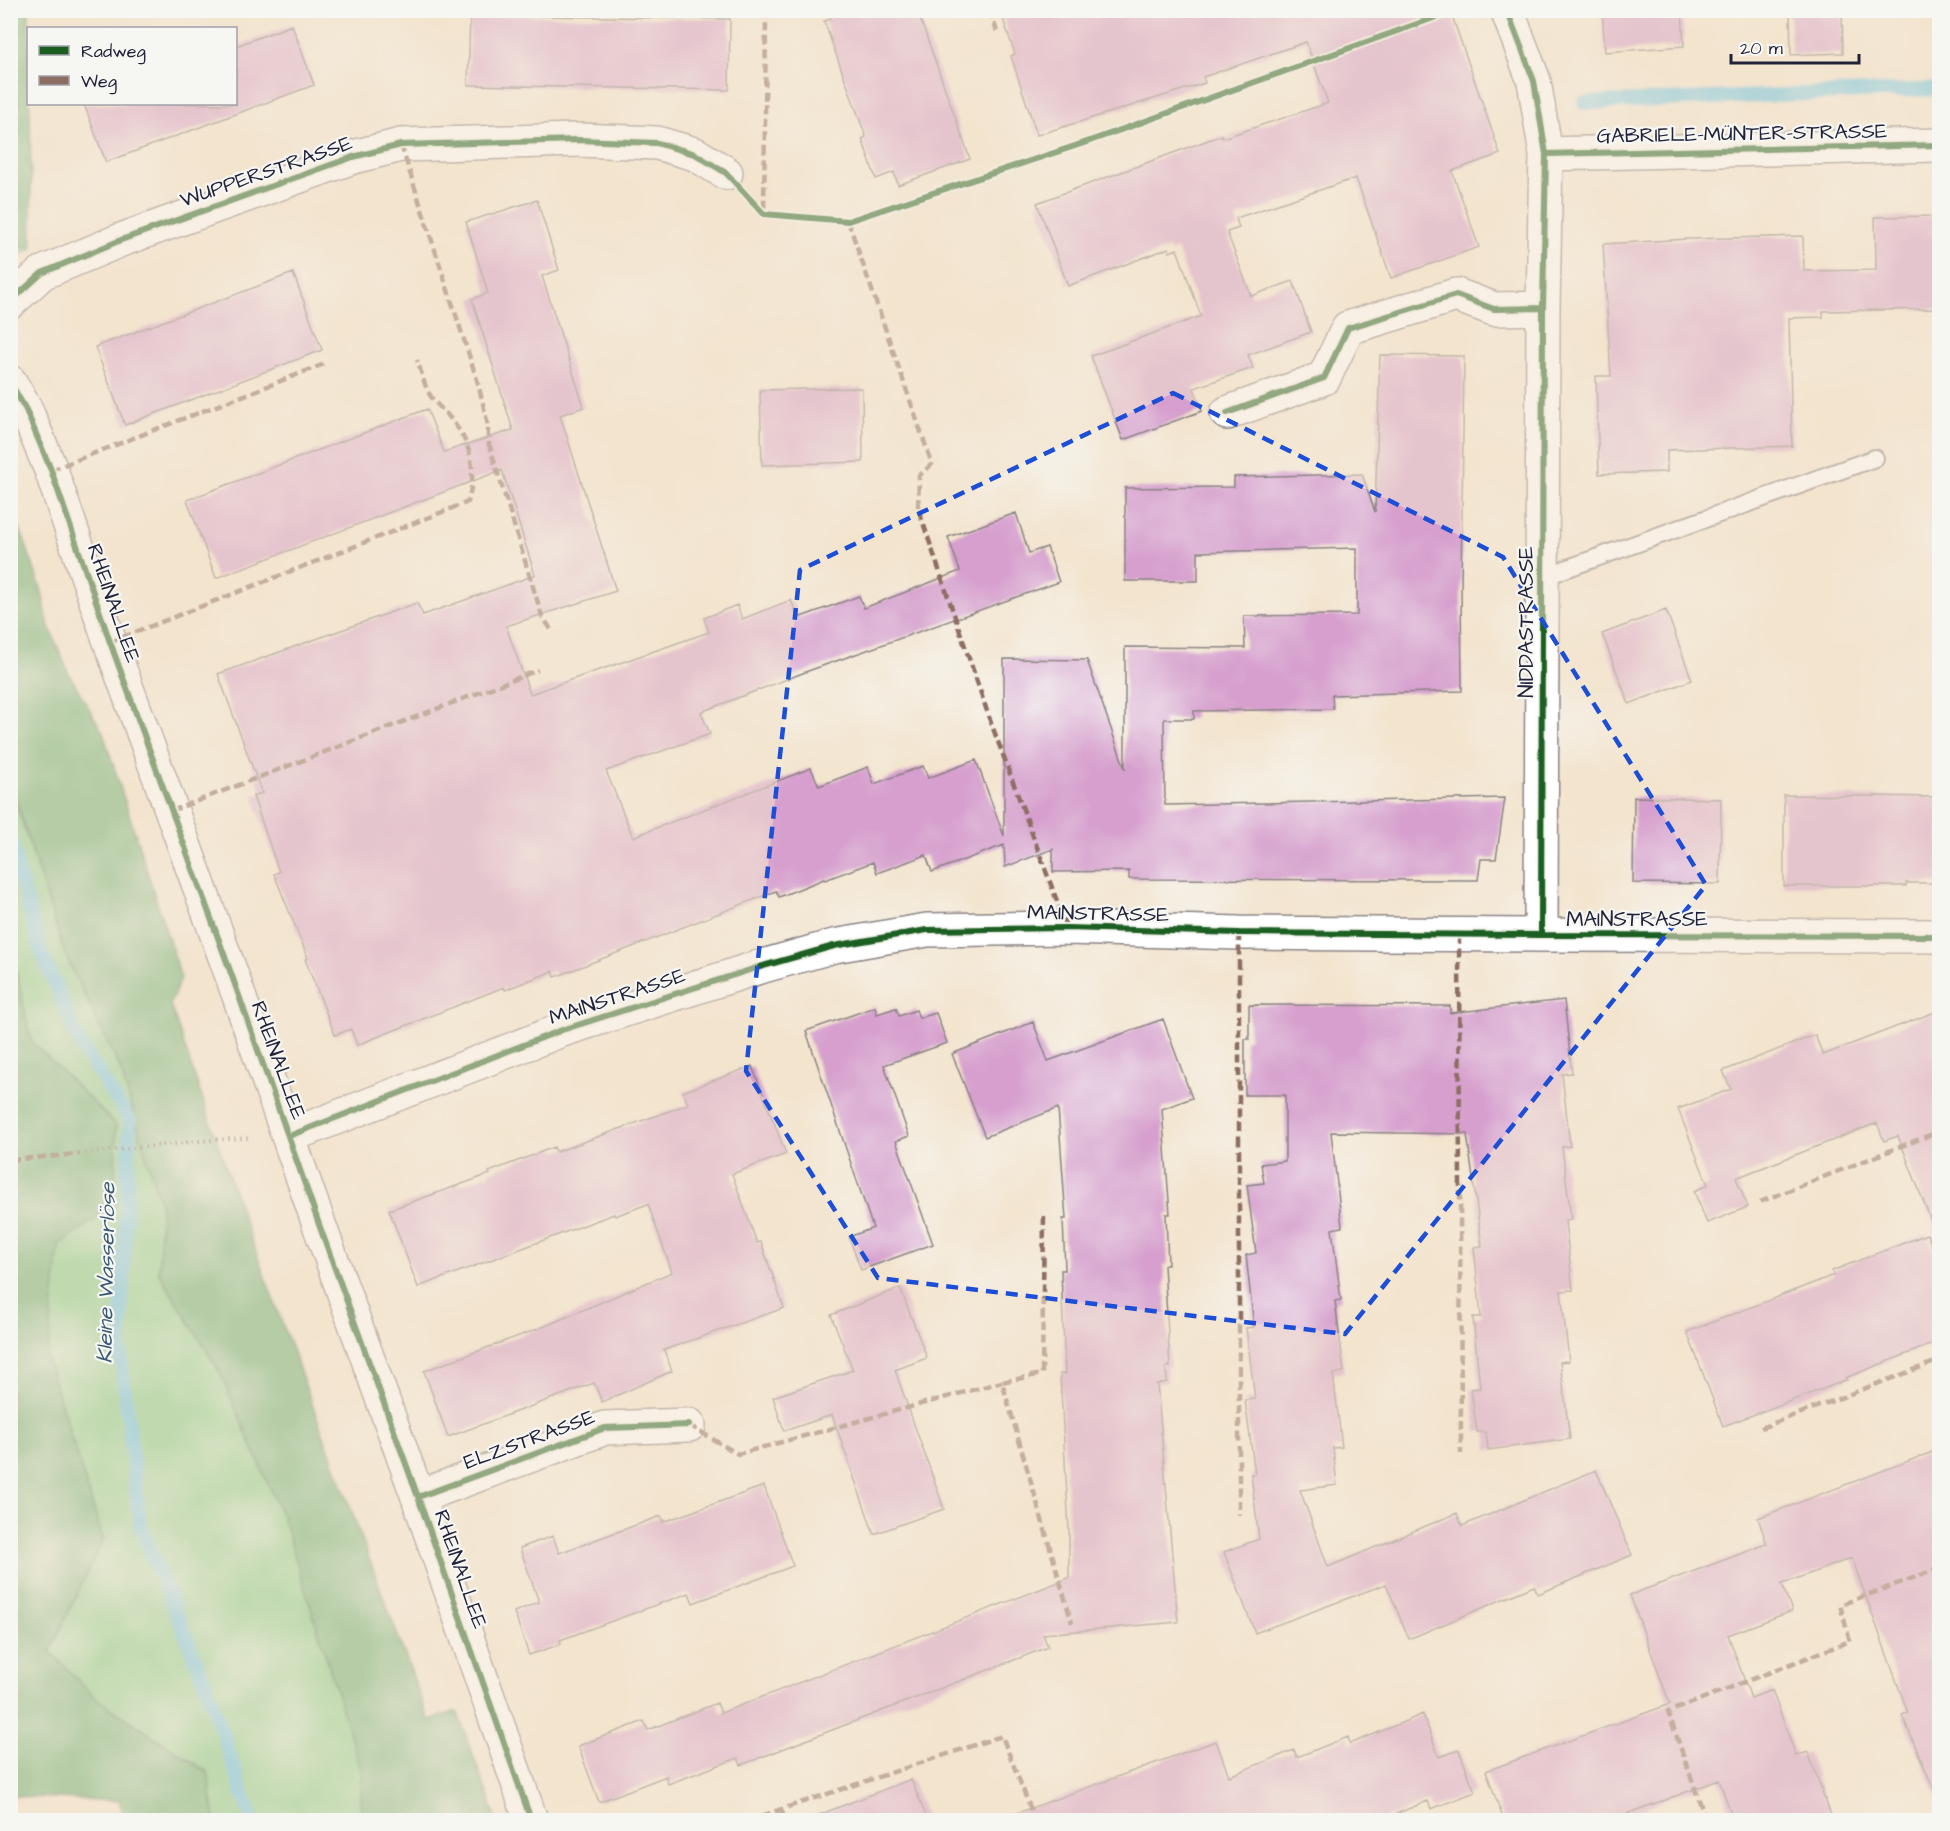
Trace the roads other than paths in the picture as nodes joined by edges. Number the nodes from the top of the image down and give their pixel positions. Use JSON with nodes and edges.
{"nodes":[{"id":1,"x":1507,"y":10,"type":"edge"},
{"id":2,"x":1940,"y":145,"type":"edge"},
{"id":3,"x":1546,"y":154,"type":"junction"},
{"id":4,"x":726,"y":173,"type":"dead end"},
{"id":5,"x":10,"y":302,"type":"edge"},
{"id":6,"x":1543,"y":308,"type":"junction"},
{"id":7,"x":10,"y":382,"type":"edge"},
{"id":8,"x":1227,"y":413,"type":"dead end"},
{"id":9,"x":1875,"y":458,"type":"dead end"},
{"id":10,"x":1543,"y":577,"type":"junction"},
{"id":11,"x":1541,"y":935,"type":"junction"},
{"id":12,"x":1940,"y":936,"type":"edge"},
{"id":13,"x":289,"y":1136,"type":"junction"},
{"id":14,"x":689,"y":1425,"type":"dead end"},
{"id":15,"x":418,"y":1497,"type":"junction"},
{"id":16,"x":531,"y":1821,"type":"edge"}],
"edges":[{"from":1,"to":3,"type":"street","name":"NIDDASTRASSE"},
{"from":2,"to":3,"type":"street","name":"GABRIELE-MÜNTER-STRASSE"},
{"from":3,"to":6,"type":"street","name":"NIDDASTRASSE"},
{"from":4,"to":5,"type":"street","name":"WUPPERSTRASSE"},
{"from":6,"to":8,"type":"street"},
{"from":6,"to":10,"type":"street","name":"NIDDASTRASSE"},
{"from":7,"to":13,"type":"street","name":"RHEINALLEE"},
{"from":9,"to":10,"type":"lane"},
{"from":10,"to":11,"type":"street","name":"NIDDASTRASSE"},
{"from":11,"to":12,"type":"street","name":"MAINSTRASSE"},
{"from":11,"to":13,"type":"street","name":"MAINSTRASSE"},
{"from":13,"to":15,"type":"street","name":"RHEINALLEE"},
{"from":14,"to":15,"type":"street","name":"ELZSTRASSE"},
{"from":15,"to":16,"type":"street","name":"RHEINALLEE"}]}
